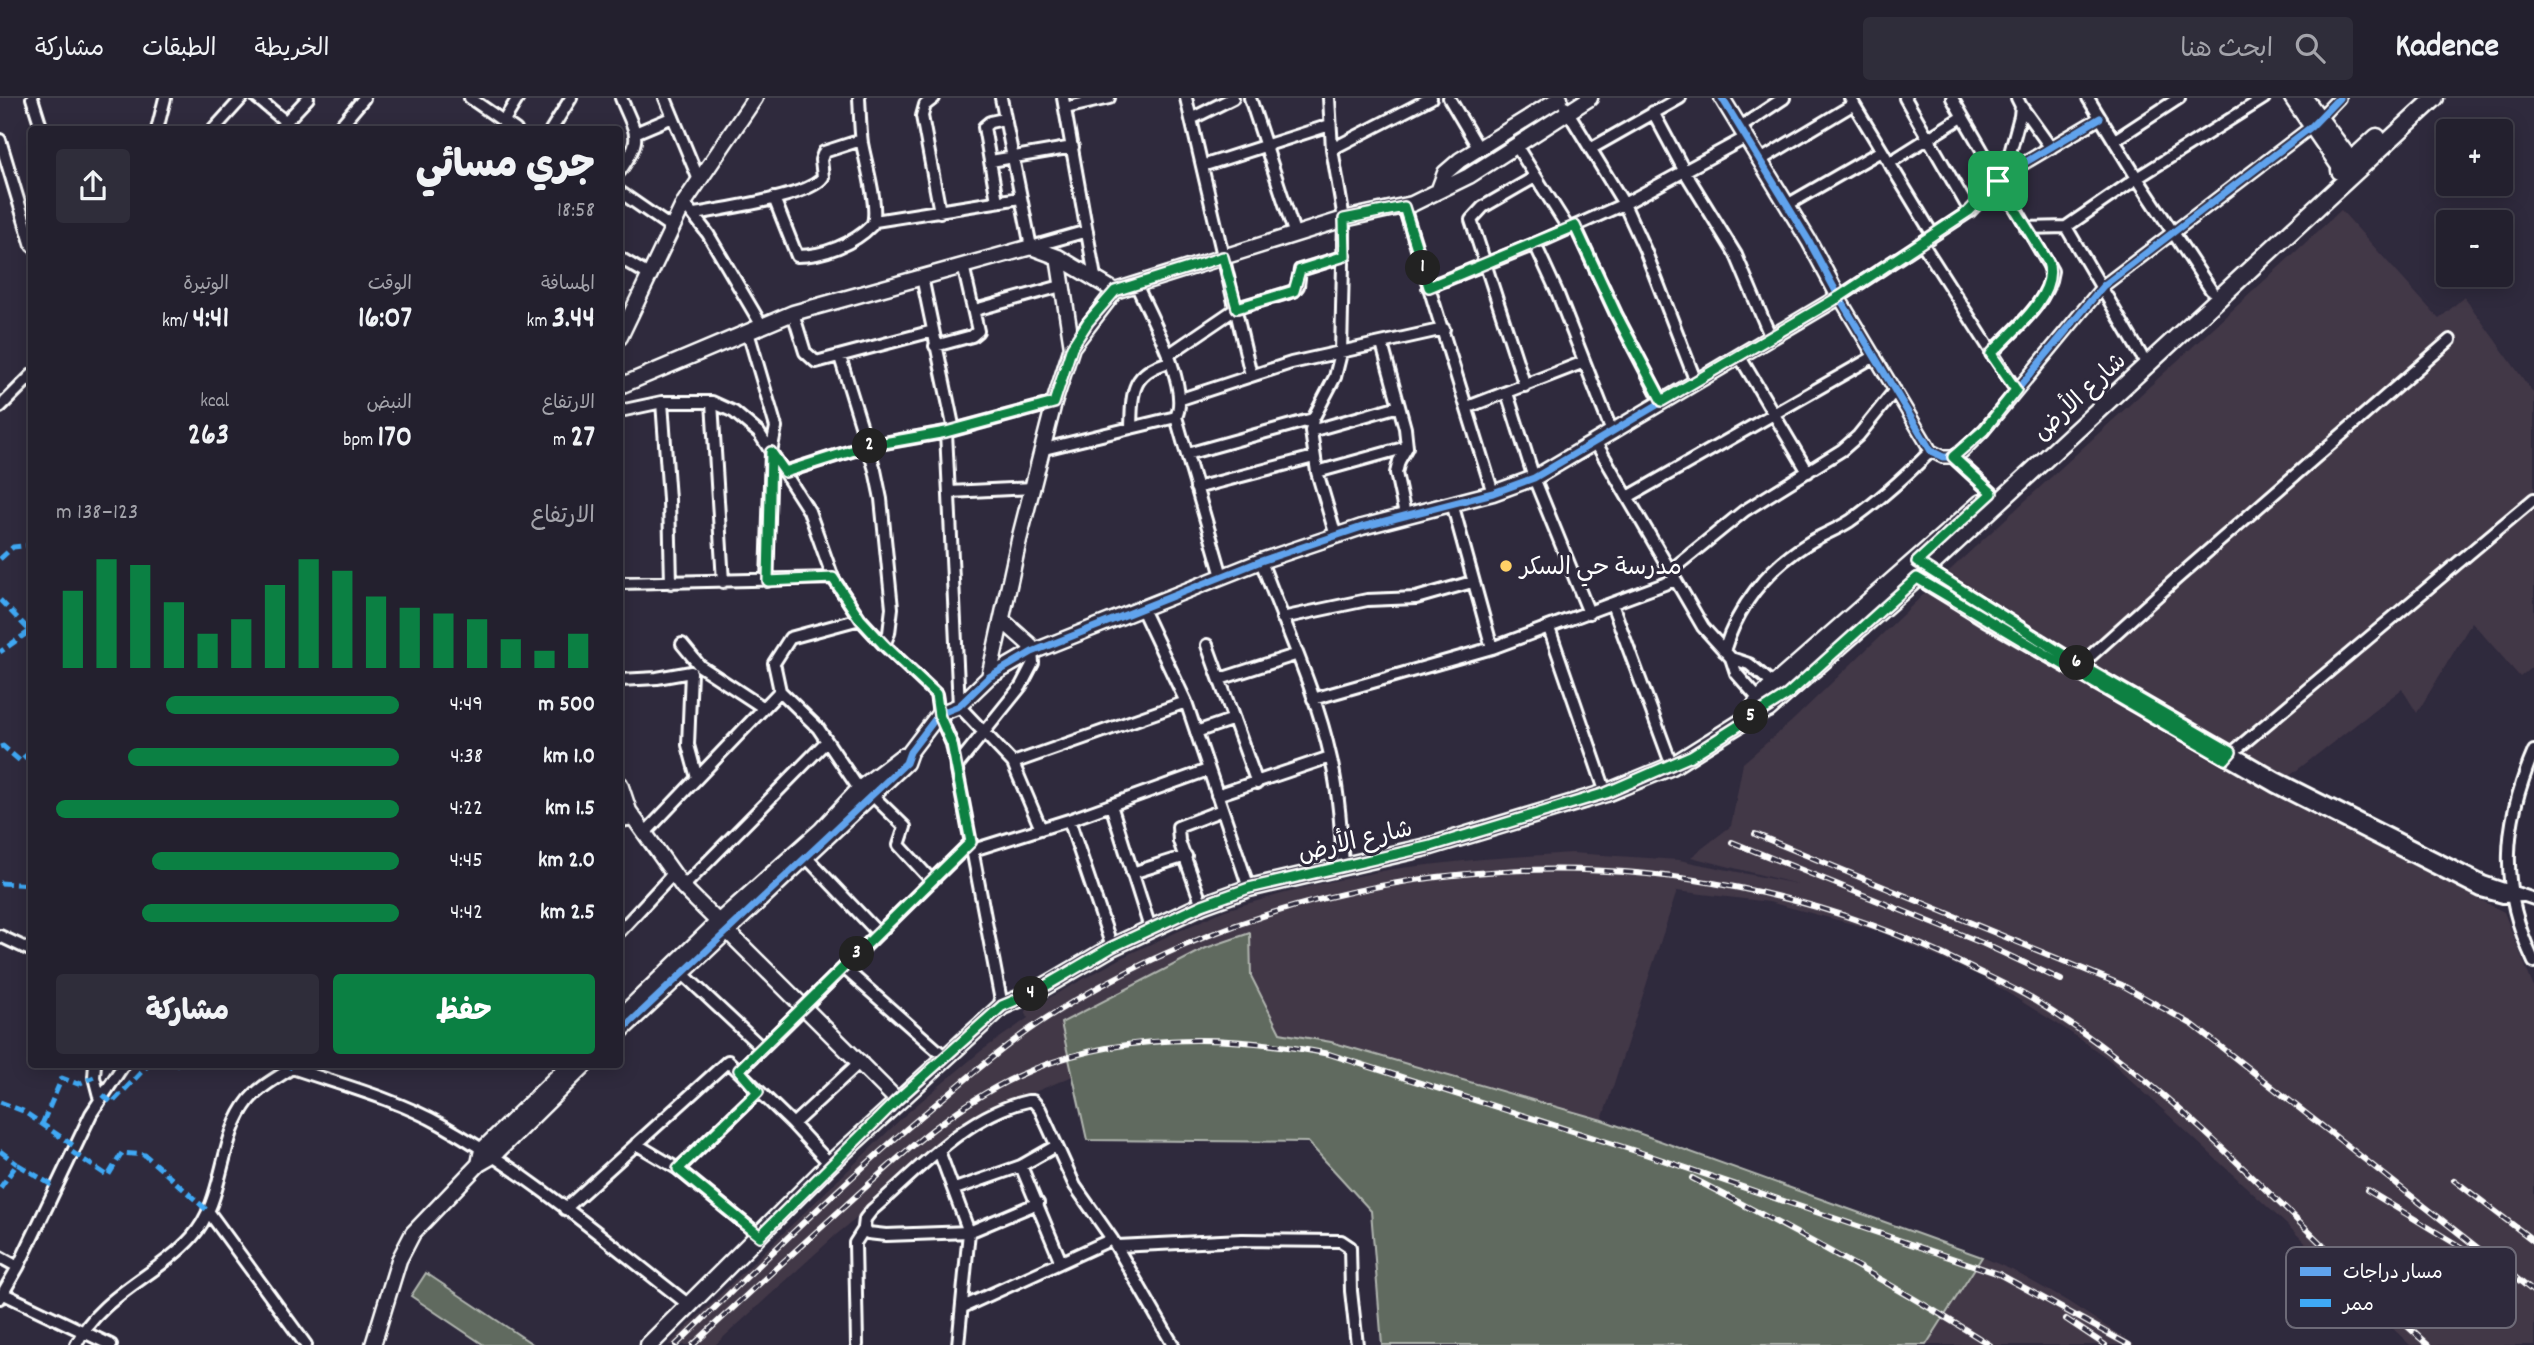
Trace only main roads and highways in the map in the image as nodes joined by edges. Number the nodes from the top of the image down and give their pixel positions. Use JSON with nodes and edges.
{"nodes":[{"id":1,"x":2420,"y":98,"type":"edge"},
{"id":2,"x":2435,"y":98,"type":"edge"},
{"id":3,"x":2349,"y":170,"type":"junction"},
{"id":4,"x":2241,"y":270,"type":"junction"},
{"id":5,"x":1917,"y":570,"type":"junction"},
{"id":6,"x":649,"y":1345,"type":"edge"}],
"edges":[{"from":1,"to":3,"type":"main road","name":"شارع الأرض"},
{"from":2,"to":3,"type":"main road","name":"شارع الأرض"},
{"from":3,"to":4,"type":"main road","name":"شارع الأرض"},
{"from":4,"to":5,"type":"main road","name":"شارع الأرض"},
{"from":4,"to":5,"type":"main road","name":"شارع الأرض"},
{"from":5,"to":6,"type":"main road","name":"شارع الأرض"}]}
